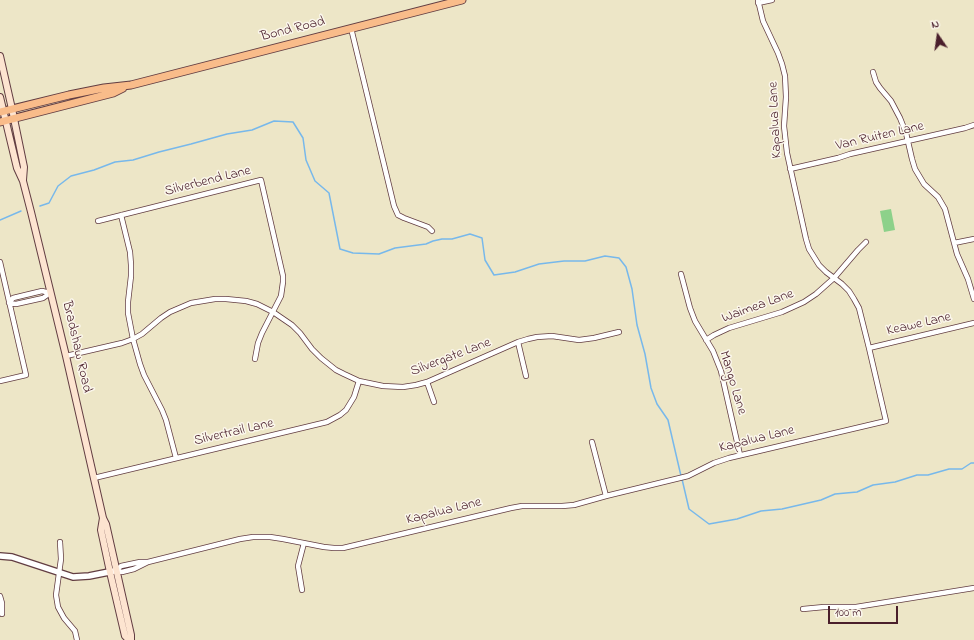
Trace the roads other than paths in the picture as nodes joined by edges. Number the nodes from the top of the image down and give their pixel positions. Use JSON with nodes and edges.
{"nodes":[{"id":1,"x":462,"y":0,"type":"edge"},
{"id":2,"x":772,"y":0,"type":"edge"},
{"id":3,"x":758,"y":1,"type":"edge"},
{"id":4,"x":351,"y":28,"type":"junction"},
{"id":5,"x":0,"y":56,"type":"edge"},
{"id":6,"x":873,"y":72,"type":"dead end"},
{"id":7,"x":131,"y":85,"type":"junction"},
{"id":8,"x":95,"y":90,"type":"junction"},
{"id":9,"x":0,"y":97,"type":"edge"},
{"id":10,"x":60,"y":106,"type":"junction"},
{"id":11,"x":12,"y":109,"type":"junction"},
{"id":12,"x":2,"y":112,"type":"edge"},
{"id":13,"x":14,"y":119,"type":"junction"},
{"id":14,"x":3,"y":122,"type":"edge"},
{"id":15,"x":974,"y":125,"type":"edge"},
{"id":16,"x":908,"y":141,"type":"junction"},
{"id":17,"x":790,"y":169,"type":"junction"},
{"id":18,"x":23,"y":182,"type":"junction"},
{"id":19,"x":121,"y":215,"type":"junction"},
{"id":20,"x":98,"y":221,"type":"dead end"},
{"id":21,"x":432,"y":231,"type":"dead end"},
{"id":22,"x":974,"y":238,"type":"edge"},
{"id":23,"x":866,"y":242,"type":"dead end"},
{"id":24,"x":954,"y":243,"type":"junction"},
{"id":25,"x":0,"y":262,"type":"edge"},
{"id":26,"x":681,"y":274,"type":"dead end"},
{"id":27,"x":834,"y":278,"type":"junction"},
{"id":28,"x":50,"y":293,"type":"junction"},
{"id":29,"x":974,"y":299,"type":"edge"},
{"id":30,"x":9,"y":302,"type":"junction"},
{"id":31,"x":273,"y":312,"type":"junction"},
{"id":32,"x":974,"y":323,"type":"edge"},
{"id":33,"x":619,"y":332,"type":"dead end"},
{"id":34,"x":133,"y":339,"type":"junction"},
{"id":35,"x":706,"y":340,"type":"junction"},
{"id":36,"x":518,"y":342,"type":"junction"},
{"id":37,"x":869,"y":348,"type":"junction"},
{"id":38,"x":66,"y":356,"type":"junction"},
{"id":39,"x":255,"y":359,"type":"dead end"},
{"id":40,"x":526,"y":376,"type":"dead end"},
{"id":41,"x":0,"y":381,"type":"edge"},
{"id":42,"x":359,"y":381,"type":"junction"},
{"id":43,"x":427,"y":382,"type":"junction"},
{"id":44,"x":434,"y":402,"type":"dead end"},
{"id":45,"x":592,"y":442,"type":"dead end"},
{"id":46,"x":740,"y":455,"type":"junction"},
{"id":47,"x":176,"y":458,"type":"junction"},
{"id":48,"x":94,"y":478,"type":"junction"},
{"id":49,"x":606,"y":496,"type":"junction"},
{"id":50,"x":60,"y":542,"type":"dead end"},
{"id":51,"x":304,"y":543,"type":"junction"},
{"id":52,"x":0,"y":556,"type":"edge"},
{"id":53,"x":113,"y":571,"type":"junction"},
{"id":54,"x":59,"y":572,"type":"junction"},
{"id":55,"x":974,"y":588,"type":"edge"},
{"id":56,"x":302,"y":590,"type":"dead end"},
{"id":57,"x":0,"y":596,"type":"edge"},
{"id":58,"x":803,"y":609,"type":"dead end"},
{"id":59,"x":2,"y":614,"type":"dead end"},
{"id":60,"x":78,"y":640,"type":"edge"},
{"id":61,"x":130,"y":640,"type":"edge"}],
"edges":[{"from":1,"to":4,"type":"main road","name":"Bond Road"},
{"from":2,"to":3,"type":"street"},
{"from":3,"to":17,"type":"street","name":"Kapalua Lane"},
{"from":4,"to":7,"type":"main road","name":"Bond Road"},
{"from":4,"to":21,"type":"street"},
{"from":5,"to":11,"type":"main road","name":"Bradshaw Road"},
{"from":6,"to":16,"type":"street"},
{"from":7,"to":8,"type":"main road","name":"Bond Road"},
{"from":7,"to":10,"type":"main road","name":"Bond Road"},
{"from":8,"to":10,"type":"main road"},
{"from":8,"to":11,"type":"main road","name":"Bond Road"},
{"from":9,"to":12,"type":"main road","name":"Bradshaw Road"},
{"from":10,"to":13,"type":"main road","name":"Bond Road"},
{"from":11,"to":12,"type":"main road","name":"Bond Road"},
{"from":11,"to":13,"type":"main road","name":"Bradshaw Road"},
{"from":12,"to":14,"type":"main road","name":"Bradshaw Road"},
{"from":13,"to":14,"type":"main road","name":"Bond Road"},
{"from":13,"to":18,"type":"main road","name":"Bradshaw Road"},
{"from":14,"to":18,"type":"main road","name":"Bradshaw Road"},
{"from":15,"to":16,"type":"street","name":"Van Ruiten Lane"},
{"from":16,"to":17,"type":"street","name":"Van Ruiten Lane"},
{"from":16,"to":24,"type":"street"},
{"from":17,"to":27,"type":"street","name":"Kapalua Lane"},
{"from":18,"to":28,"type":"main road","name":"Bradshaw Road"},
{"from":19,"to":20,"type":"street","name":"Silverbend Lane"},
{"from":19,"to":31,"type":"street","name":"Silverbend Lane"},
{"from":19,"to":34,"type":"street"},
{"from":22,"to":24,"type":"street"},
{"from":23,"to":27,"type":"street","name":"Waimea Lane"},
{"from":24,"to":29,"type":"street"},
{"from":25,"to":30,"type":"street"},
{"from":26,"to":35,"type":"street","name":"Mango Lane"},
{"from":27,"to":35,"type":"street","name":"Waimea Lane"},
{"from":27,"to":37,"type":"street","name":"Kapalua Lane"},
{"from":28,"to":30,"type":"street"},
{"from":28,"to":38,"type":"main road","name":"Bradshaw Road"},
{"from":30,"to":41,"type":"street"},
{"from":31,"to":34,"type":"street","name":"Silvergate Lane"},
{"from":31,"to":39,"type":"street"},
{"from":31,"to":42,"type":"street","name":"Silvergate Lane"},
{"from":32,"to":37,"type":"street","name":"Keawe Lane"},
{"from":33,"to":36,"type":"street","name":"Silvergate Lane"},
{"from":34,"to":38,"type":"street","name":"Silvergate Lane"},
{"from":34,"to":47,"type":"street"},
{"from":35,"to":46,"type":"street","name":"Mango Lane"},
{"from":36,"to":40,"type":"street"},
{"from":36,"to":43,"type":"street","name":"Silvergate Lane"},
{"from":37,"to":46,"type":"street","name":"Kapalua Lane"},
{"from":38,"to":48,"type":"main road","name":"Bradshaw Road"},
{"from":42,"to":43,"type":"street","name":"Silvergate Lane"},
{"from":42,"to":47,"type":"street","name":"Silvertrail Lane"},
{"from":43,"to":44,"type":"street"},
{"from":45,"to":49,"type":"street"},
{"from":46,"to":49,"type":"street","name":"Kapalua Lane"},
{"from":47,"to":48,"type":"street","name":"Silvertrail Lane"},
{"from":48,"to":53,"type":"main road","name":"Bradshaw Road"},
{"from":49,"to":51,"type":"street","name":"Kapalua Lane"},
{"from":50,"to":54,"type":"street"},
{"from":51,"to":53,"type":"street","name":"Kapalua Lane"},
{"from":51,"to":56,"type":"street"},
{"from":52,"to":54,"type":"street"},
{"from":53,"to":54,"type":"street"},
{"from":53,"to":61,"type":"main road","name":"Bradshaw Road"},
{"from":54,"to":60,"type":"street"},
{"from":55,"to":58,"type":"street"},
{"from":57,"to":59,"type":"street"}]}
